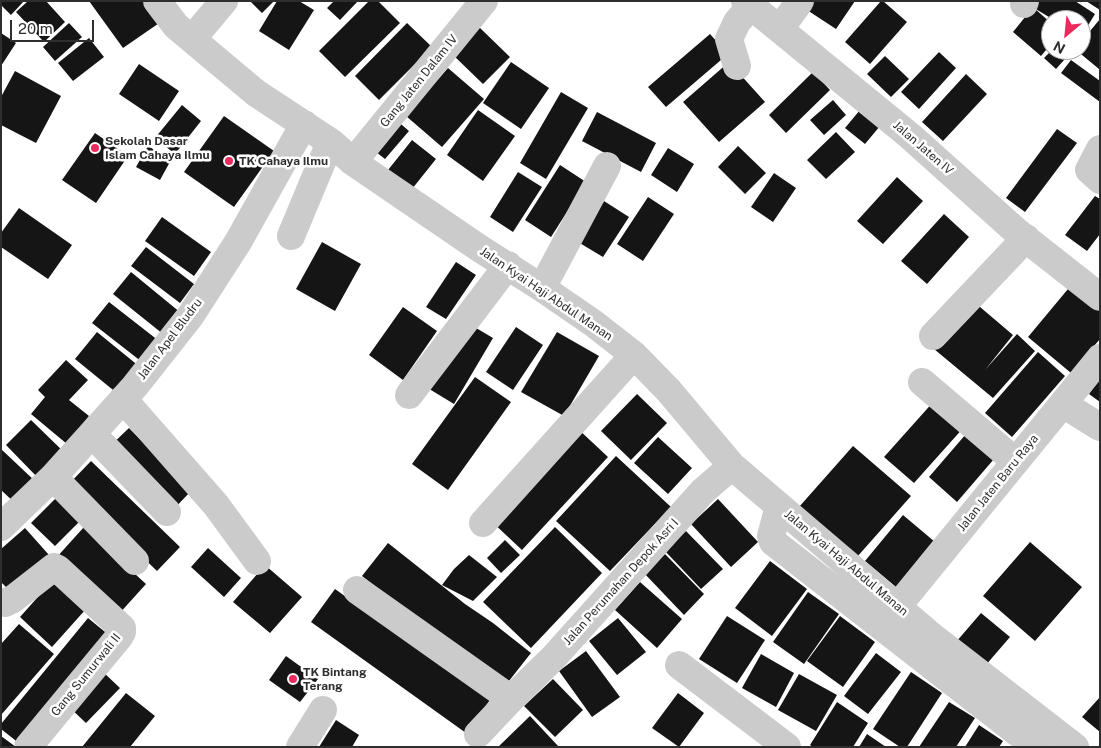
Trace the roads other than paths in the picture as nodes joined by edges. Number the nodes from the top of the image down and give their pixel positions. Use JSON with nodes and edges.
{"nodes":[{"id":1,"x":157,"y":1,"type":"edge"},
{"id":2,"x":224,"y":1,"type":"edge"},
{"id":3,"x":484,"y":1,"type":"edge"},
{"id":4,"x":800,"y":1,"type":"edge"},
{"id":5,"x":748,"y":4,"type":"edge"},
{"id":6,"x":780,"y":29,"type":"junction"},
{"id":7,"x":192,"y":39,"type":"junction"},
{"id":8,"x":737,"y":66,"type":"dead end"},
{"id":9,"x":304,"y":124,"type":"junction"},
{"id":10,"x":332,"y":143,"type":"junction"},
{"id":11,"x":1100,"y":149,"type":"edge"},
{"id":12,"x":353,"y":162,"type":"junction"},
{"id":13,"x":607,"y":166,"type":"dead end"},
{"id":14,"x":1100,"y":180,"type":"edge"},
{"id":15,"x":291,"y":236,"type":"dead end"},
{"id":16,"x":1026,"y":238,"type":"junction"},
{"id":17,"x":508,"y":265,"type":"junction"},
{"id":18,"x":542,"y":288,"type":"junction"},
{"id":19,"x":1100,"y":297,"type":"edge"},
{"id":20,"x":933,"y":336,"type":"dead end"},
{"id":21,"x":634,"y":355,"type":"junction"},
{"id":22,"x":1100,"y":358,"type":"edge"},
{"id":23,"x":922,"y":382,"type":"dead end"},
{"id":24,"x":409,"y":395,"type":"dead end"},
{"id":25,"x":123,"y":399,"type":"junction"},
{"id":26,"x":1063,"y":404,"type":"junction"},
{"id":27,"x":1100,"y":427,"type":"edge"},
{"id":28,"x":92,"y":434,"type":"junction"},
{"id":29,"x":1015,"y":461,"type":"junction"},
{"id":30,"x":732,"y":466,"type":"junction"},
{"id":31,"x":53,"y":477,"type":"junction"},
{"id":32,"x":779,"y":506,"type":"junction"},
{"id":33,"x":167,"y":512,"type":"dead end"},
{"id":34,"x":483,"y":523,"type":"dead end"},
{"id":35,"x":1,"y":527,"type":"edge"},
{"id":36,"x":135,"y":561,"type":"dead end"},
{"id":37,"x":256,"y":561,"type":"dead end"},
{"id":38,"x":357,"y":590,"type":"dead end"},
{"id":39,"x":3,"y":603,"type":"edge"},
{"id":40,"x":897,"y":607,"type":"junction"},
{"id":41,"x":678,"y":665,"type":"dead end"},
{"id":42,"x":511,"y":699,"type":"junction"},
{"id":43,"x":323,"y":710,"type":"dead end"},
{"id":44,"x":478,"y":734,"type":"dead end"},
{"id":45,"x":28,"y":747,"type":"edge"},
{"id":46,"x":300,"y":747,"type":"edge"},
{"id":47,"x":787,"y":747,"type":"edge"},
{"id":48,"x":1036,"y":747,"type":"edge"},
{"id":49,"x":1075,"y":747,"type":"edge"}],
"edges":[{"from":1,"to":7,"type":"street","name":"Jalan Kyai Haji Abdul Manan"},
{"from":2,"to":7,"type":"street"},
{"from":3,"to":12,"type":"street","name":"Gang Jaten Dalam IV"},
{"from":4,"to":6,"type":"street"},
{"from":5,"to":6,"type":"street","name":"Jalan Jaten IV"},
{"from":5,"to":8,"type":"street"},
{"from":6,"to":16,"type":"street","name":"Jalan Jaten IV"},
{"from":7,"to":9,"type":"street","name":"Jalan Kyai Haji Abdul Manan"},
{"from":9,"to":10,"type":"street","name":"Jalan Kyai Haji Abdul Manan"},
{"from":9,"to":25,"type":"street","name":"Jalan Apel Bludru"},
{"from":10,"to":12,"type":"street","name":"Jalan Kyai Haji Abdul Manan"},
{"from":10,"to":15,"type":"street"},
{"from":11,"to":14,"type":"street"},
{"from":12,"to":17,"type":"street","name":"Jalan Kyai Haji Abdul Manan"},
{"from":13,"to":18,"type":"street"},
{"from":16,"to":19,"type":"street","name":"Jalan Jaten IV"},
{"from":16,"to":20,"type":"street"},
{"from":17,"to":18,"type":"street","name":"Jalan Kyai Haji Abdul Manan"},
{"from":17,"to":24,"type":"street"},
{"from":18,"to":21,"type":"street","name":"Jalan Kyai Haji Abdul Manan"},
{"from":21,"to":30,"type":"street","name":"Jalan Kyai Haji Abdul Manan"},
{"from":21,"to":34,"type":"street"},
{"from":22,"to":26,"type":"street","name":"Jalan Jaten Baru Raya"},
{"from":23,"to":29,"type":"street"},
{"from":25,"to":28,"type":"street","name":"Jalan Apel Bludru"},
{"from":25,"to":37,"type":"street"},
{"from":26,"to":27,"type":"street"},
{"from":26,"to":29,"type":"street","name":"Jalan Jaten Baru Raya"},
{"from":28,"to":31,"type":"street","name":"Jalan Apel Bludru"},
{"from":28,"to":33,"type":"street"},
{"from":29,"to":40,"type":"street","name":"Jalan Jaten Baru Raya"},
{"from":30,"to":32,"type":"street","name":"Jalan Kyai Haji Abdul Manan"},
{"from":30,"to":42,"type":"street","name":"Jalan Perumahan Depok Asri I"},
{"from":31,"to":35,"type":"street","name":"Jalan Apel Bludru"},
{"from":31,"to":36,"type":"street"},
{"from":32,"to":40,"type":"street","name":"Jalan Kyai Haji Abdul Manan"},
{"from":32,"to":48,"type":"street"},
{"from":38,"to":42,"type":"street"},
{"from":39,"to":45,"type":"street","name":"Gang Sumurwali II"},
{"from":40,"to":49,"type":"street","name":"Jalan Kyai Haji Abdul Manan"},
{"from":41,"to":47,"type":"street"},
{"from":42,"to":44,"type":"street","name":"Jalan Perumahan Depok Asri I"},
{"from":43,"to":46,"type":"street"}]}
